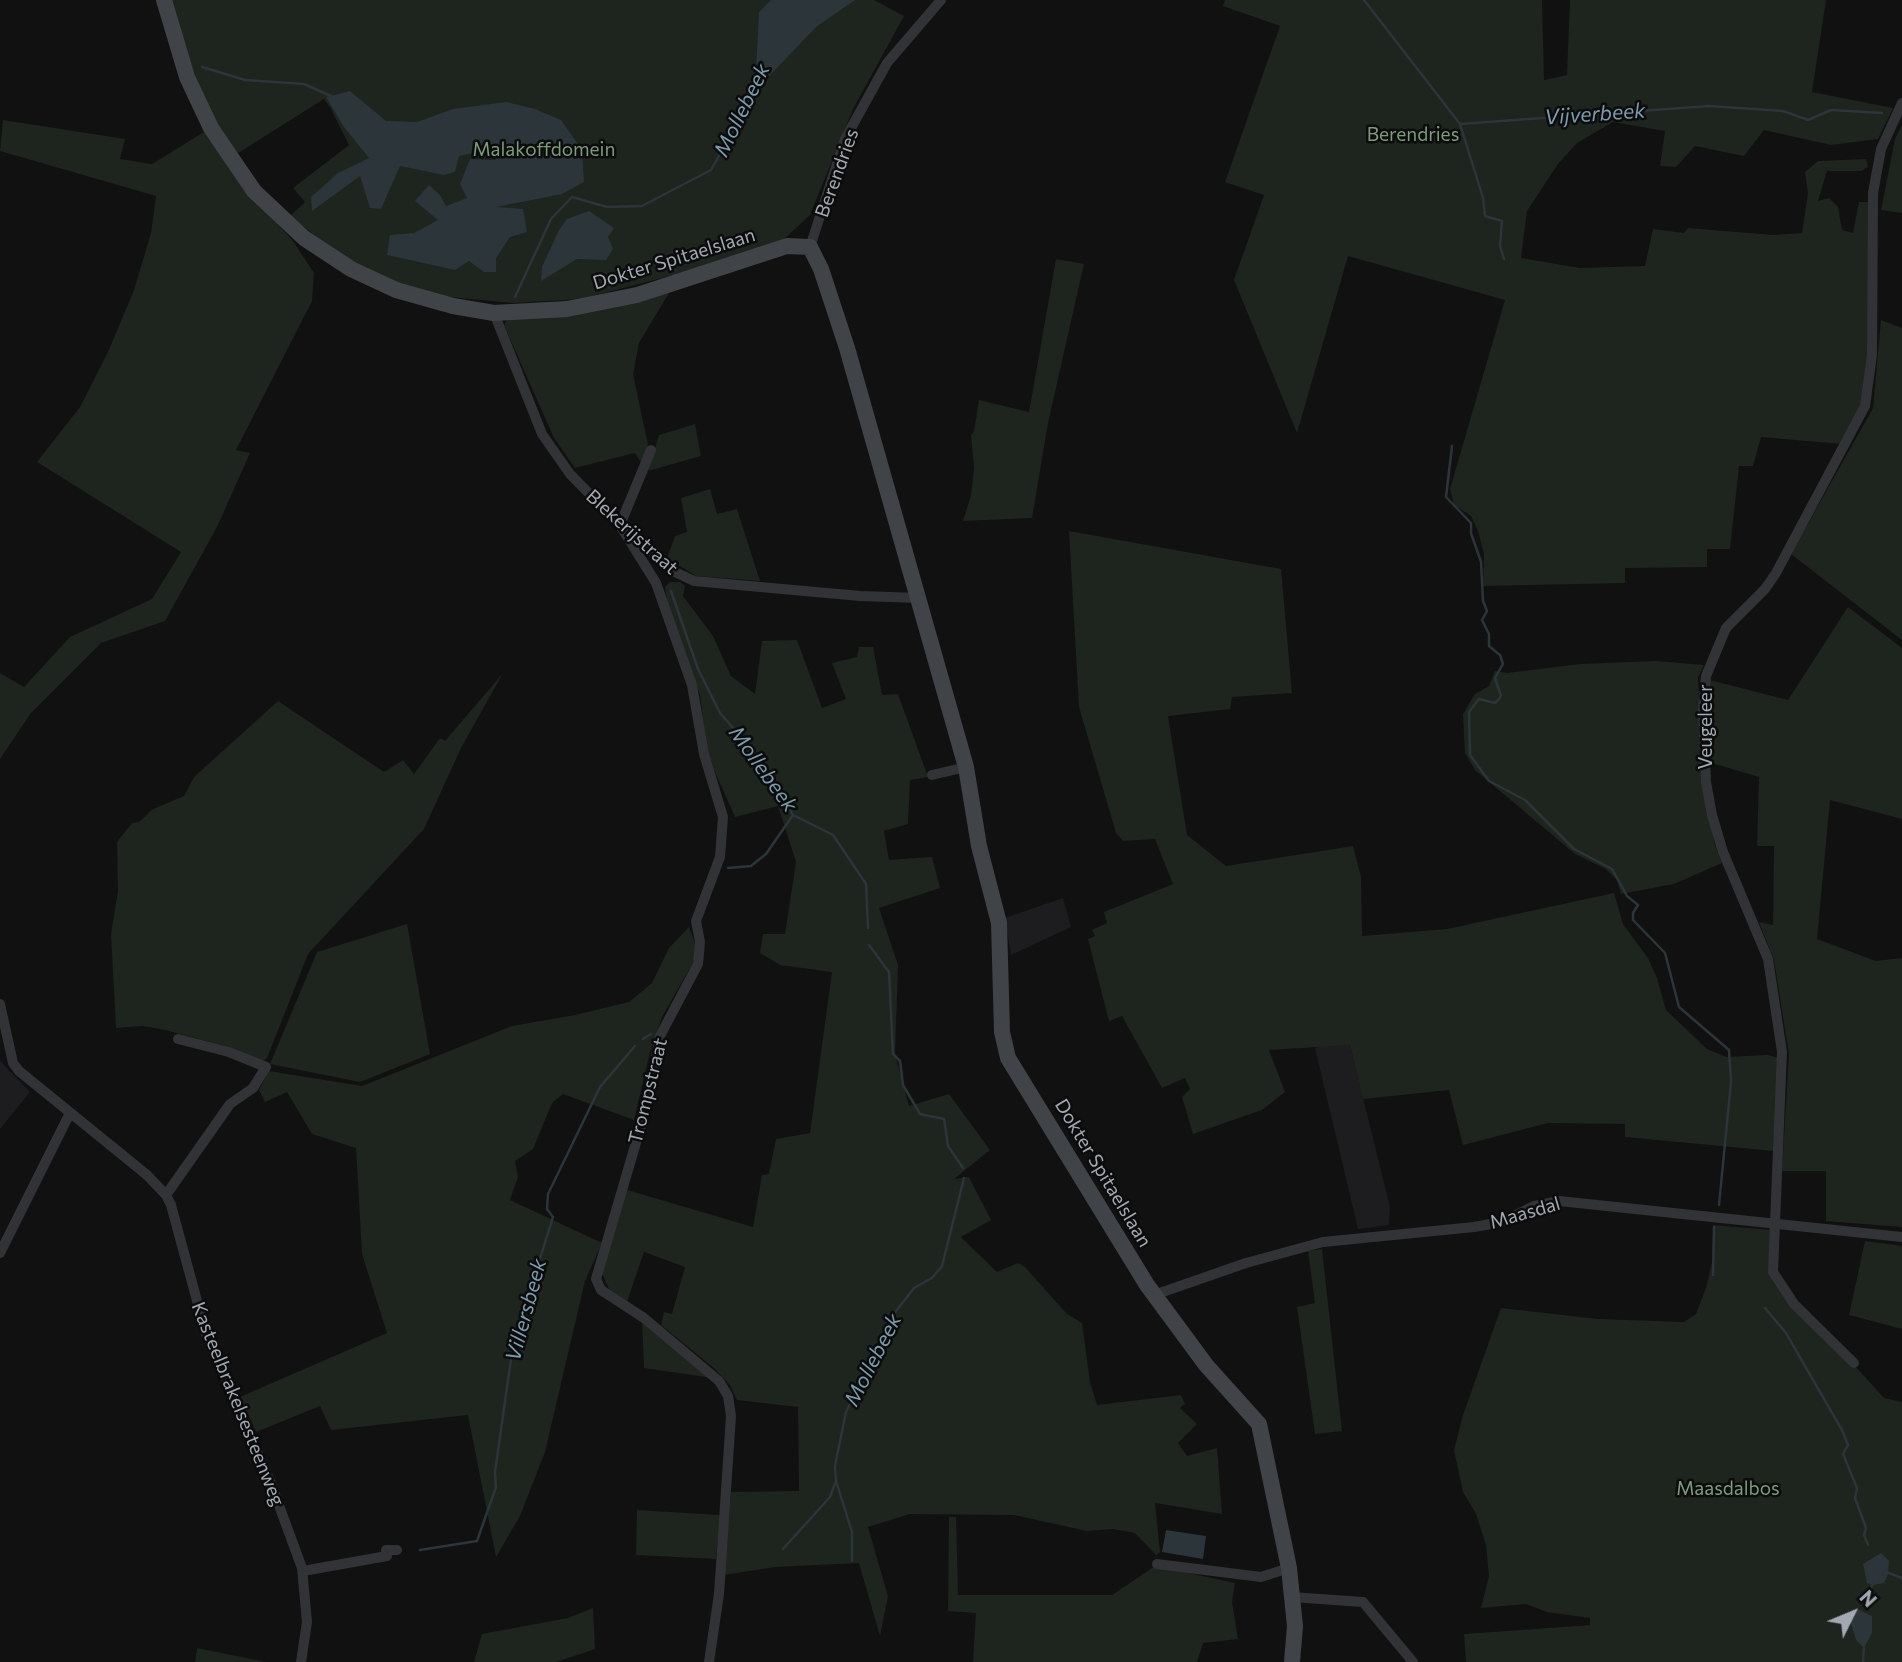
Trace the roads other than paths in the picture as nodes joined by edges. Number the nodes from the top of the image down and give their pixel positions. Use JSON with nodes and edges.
{"nodes":[{"id":1,"x":164,"y":0,"type":"edge"},
{"id":2,"x":937,"y":1,"type":"edge"},
{"id":3,"x":1902,"y":103,"type":"edge"},
{"id":4,"x":813,"y":253,"type":"junction"},
{"id":5,"x":494,"y":313,"type":"junction"},
{"id":6,"x":651,"y":450,"type":"dead end"},
{"id":7,"x":620,"y":525,"type":"junction"},
{"id":8,"x":675,"y":572,"type":"junction"},
{"id":9,"x":656,"y":583,"type":"junction"},
{"id":10,"x":919,"y":598,"type":"junction"},
{"id":11,"x":966,"y":766,"type":"junction"},
{"id":12,"x":932,"y":775,"type":"dead end"},
{"id":13,"x":0,"y":1004,"type":"edge"},
{"id":14,"x":177,"y":1039,"type":"dead end"},
{"id":15,"x":69,"y":1115,"type":"junction"},
{"id":16,"x":166,"y":1195,"type":"junction"},
{"id":17,"x":1775,"y":1223,"type":"junction"},
{"id":18,"x":1902,"y":1237,"type":"edge"},
{"id":19,"x":0,"y":1253,"type":"edge"},
{"id":20,"x":1154,"y":1295,"type":"junction"},
{"id":21,"x":1854,"y":1363,"type":"dead end"},
{"id":22,"x":397,"y":1550,"type":"dead end"},
{"id":23,"x":1157,"y":1564,"type":"dead end"},
{"id":24,"x":1289,"y":1568,"type":"junction"},
{"id":25,"x":303,"y":1572,"type":"junction"},
{"id":26,"x":1292,"y":1597,"type":"junction"},
{"id":27,"x":301,"y":1662,"type":"edge"},
{"id":28,"x":709,"y":1662,"type":"edge"},
{"id":29,"x":1292,"y":1662,"type":"edge"},
{"id":30,"x":1413,"y":1662,"type":"edge"}],
"edges":[{"from":1,"to":5,"type":"street","name":"Dokter Spitaelslaan"},
{"from":2,"to":4,"type":"street","name":"Berendries"},
{"from":3,"to":17,"type":"street","name":"Veugeleer"},
{"from":4,"to":5,"type":"street","name":"Dokter Spitaelslaan"},
{"from":4,"to":10,"type":"street","name":"Dokter Spitaelslaan"},
{"from":5,"to":7,"type":"street","name":"Blekerijstraat"},
{"from":6,"to":7,"type":"street"},
{"from":7,"to":8,"type":"street","name":"Blekerijstraat"},
{"from":7,"to":9,"type":"street","name":"Trompstraat"},
{"from":8,"to":9,"type":"street"},
{"from":8,"to":10,"type":"street","name":"Blekerijstraat"},
{"from":9,"to":28,"type":"street","name":"Trompstraat"},
{"from":10,"to":11,"type":"street","name":"Dokter Spitaelslaan"},
{"from":11,"to":12,"type":"street"},
{"from":11,"to":20,"type":"street","name":"Dokter Spitaelslaan"},
{"from":13,"to":15,"type":"street","name":"Kasteelbrakelsesteenweg"},
{"from":14,"to":16,"type":"street"},
{"from":15,"to":16,"type":"street","name":"Kasteelbrakelsesteenweg"},
{"from":15,"to":19,"type":"street"},
{"from":16,"to":25,"type":"street","name":"Kasteelbrakelsesteenweg"},
{"from":17,"to":18,"type":"street","name":"Maasdal"},
{"from":17,"to":20,"type":"street","name":"Maasdal"},
{"from":17,"to":21,"type":"street","name":"Veugeleer"},
{"from":20,"to":24,"type":"street","name":"Dokter Spitaelslaan"},
{"from":22,"to":25,"type":"street"},
{"from":23,"to":24,"type":"street"},
{"from":24,"to":26,"type":"street","name":"Dokter Spitaelslaan"},
{"from":25,"to":27,"type":"street","name":"Kasteelbrakelsesteenweg"},
{"from":26,"to":29,"type":"street","name":"Dokter Spitaelslaan"},
{"from":26,"to":30,"type":"street"}]}
